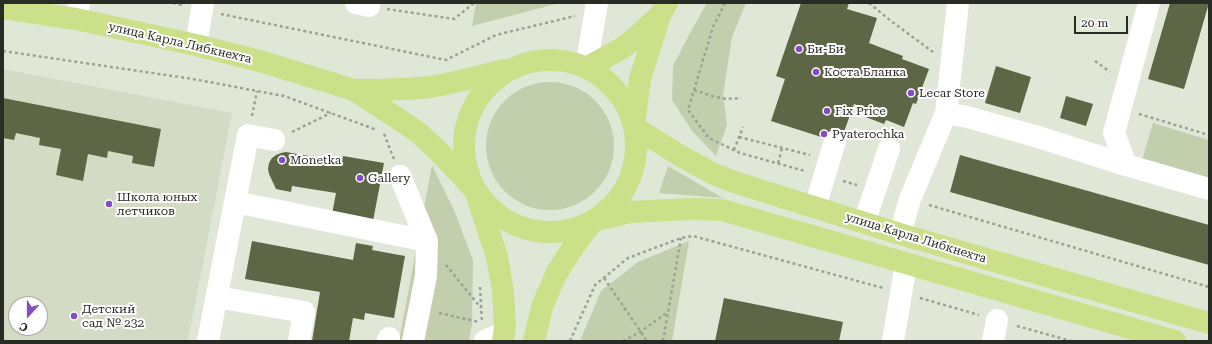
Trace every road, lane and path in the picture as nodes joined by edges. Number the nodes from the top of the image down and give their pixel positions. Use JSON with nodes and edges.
{"nodes":[{"id":1,"x":173,"y":3,"type":"edge"},
{"id":2,"x":474,"y":3,"type":"edge"},
{"id":3,"x":725,"y":3,"type":"edge"},
{"id":4,"x":869,"y":3,"type":"edge"},
{"id":5,"x":958,"y":3,"type":"edge"},
{"id":6,"x":1149,"y":3,"type":"edge"},
{"id":7,"x":201,"y":5,"type":"edge"},
{"id":8,"x":363,"y":5,"type":"edge"},
{"id":9,"x":596,"y":7,"type":"edge"},
{"id":10,"x":3,"y":8,"type":"edge"},
{"id":11,"x":663,"y":9,"type":"edge"},
{"id":12,"x":78,"y":11,"type":"edge"},
{"id":13,"x":196,"y":45,"type":"junction"},
{"id":14,"x":939,"y":56,"type":"dead end"},
{"id":15,"x":513,"y":68,"type":"junction"},
{"id":16,"x":586,"y":68,"type":"junction"},
{"id":17,"x":354,"y":90,"type":"junction"},
{"id":18,"x":694,"y":90,"type":"junction"},
{"id":19,"x":257,"y":91,"type":"dead end"},
{"id":20,"x":741,"y":98,"type":"dead end"},
{"id":21,"x":1121,"y":107,"type":"junction"},
{"id":22,"x":331,"y":113,"type":"dead end"},
{"id":23,"x":946,"y":113,"type":"junction"},
{"id":24,"x":634,"y":127,"type":"junction"},
{"id":25,"x":743,"y":127,"type":"dead end"},
{"id":26,"x":384,"y":133,"type":"dead end"},
{"id":27,"x":1114,"y":133,"type":"junction"},
{"id":28,"x":248,"y":135,"type":"junction"},
{"id":29,"x":1209,"y":135,"type":"edge"},
{"id":30,"x":739,"y":137,"type":"junction"},
{"id":31,"x":274,"y":140,"type":"joint"},
{"id":32,"x":834,"y":141,"type":"dead end"},
{"id":33,"x":782,"y":148,"type":"junction"},
{"id":34,"x":734,"y":150,"type":"junction"},
{"id":35,"x":889,"y":150,"type":"dead end"},
{"id":36,"x":1087,"y":152,"type":"junction"},
{"id":37,"x":801,"y":153,"type":"dead end"},
{"id":38,"x":778,"y":163,"type":"junction"},
{"id":39,"x":1126,"y":165,"type":"junction"},
{"id":40,"x":400,"y":176,"type":"joint"},
{"id":41,"x":824,"y":176,"type":"junction"},
{"id":42,"x":1209,"y":189,"type":"edge"},
{"id":43,"x":475,"y":190,"type":"junction"},
{"id":44,"x":875,"y":190,"type":"junction"},
{"id":45,"x":910,"y":200,"type":"junction"},
{"id":46,"x":235,"y":202,"type":"junction"},
{"id":47,"x":815,"y":207,"type":"junction"},
{"id":48,"x":593,"y":221,"type":"junction"},
{"id":49,"x":864,"y":223,"type":"junction"},
{"id":50,"x":900,"y":234,"type":"junction"},
{"id":51,"x":681,"y":238,"type":"junction"},
{"id":52,"x":427,"y":241,"type":"junction"},
{"id":53,"x":906,"y":264,"type":"junction"},
{"id":54,"x":604,"y":278,"type":"junction"},
{"id":55,"x":1209,"y":287,"type":"edge"},
{"id":56,"x":901,"y":293,"type":"junction"},
{"id":57,"x":217,"y":297,"type":"junction"},
{"id":58,"x":481,"y":309,"type":"dead end"},
{"id":59,"x":668,"y":312,"type":"junction"},
{"id":60,"x":453,"y":316,"type":"dead end"},
{"id":61,"x":997,"y":320,"type":"junction"},
{"id":62,"x":1209,"y":323,"type":"edge"},
{"id":63,"x":483,"y":332,"type":"edge"},
{"id":64,"x":640,"y":332,"type":"junction"},
{"id":65,"x":504,"y":337,"type":"edge"},
{"id":66,"x":208,"y":341,"type":"edge"},
{"id":67,"x":300,"y":341,"type":"edge"},
{"id":68,"x":413,"y":341,"type":"edge"},
{"id":69,"x":534,"y":341,"type":"edge"},
{"id":70,"x":570,"y":341,"type":"edge"},
{"id":71,"x":623,"y":341,"type":"edge"},
{"id":72,"x":647,"y":341,"type":"edge"},
{"id":73,"x":663,"y":341,"type":"edge"},
{"id":74,"x":893,"y":341,"type":"edge"},
{"id":75,"x":993,"y":341,"type":"edge"},
{"id":76,"x":1071,"y":341,"type":"edge"},
{"id":77,"x":1175,"y":341,"type":"edge"}],
"edges":[{"from":1,"to":7,"type":"path"},
{"from":2,"to":8,"type":"path"},
{"from":3,"to":18,"type":"path"},
{"from":4,"to":14,"type":"path"},
{"from":5,"to":23,"type":"lane"},
{"from":6,"to":21,"type":"lane"},
{"from":7,"to":9,"type":"path"},
{"from":7,"to":13,"type":"lane"},
{"from":9,"to":16,"type":"lane"},
{"from":10,"to":12,"type":"main road","name":"улица Карла Либкнехта"},
{"from":11,"to":16,"type":"main road"},
{"from":11,"to":24,"type":"main road"},
{"from":12,"to":13,"type":"main road","name":"улица Карла Либкнехта"},
{"from":13,"to":17,"type":"main road","name":"улица Карла Либкнехта"},
{"from":15,"to":16,"type":"main road"},
{"from":15,"to":17,"type":"main road","name":"улица Карла Либкнехта"},
{"from":15,"to":43,"type":"main road"},
{"from":16,"to":24,"type":"main road"},
{"from":17,"to":43,"type":"main road","name":"улица Карла Либкнехта"},
{"from":18,"to":20,"type":"path"},
{"from":18,"to":34,"type":"path"},
{"from":19,"to":28,"type":"path"},
{"from":21,"to":27,"type":"lane"},
{"from":21,"to":29,"type":"path"},
{"from":22,"to":31,"type":"path"},
{"from":23,"to":36,"type":"lane"},
{"from":23,"to":45,"type":"lane"},
{"from":24,"to":47,"type":"main road","name":"улица Карла Либкнехта"},
{"from":24,"to":48,"type":"main road"},
{"from":25,"to":30,"type":"path"},
{"from":26,"to":40,"type":"path"},
{"from":27,"to":36,"type":"lane"},
{"from":27,"to":39,"type":"lane"},
{"from":28,"to":31,"type":"lane"},
{"from":28,"to":46,"type":"lane"},
{"from":30,"to":33,"type":"path"},
{"from":30,"to":34,"type":"path"},
{"from":32,"to":41,"type":"lane"},
{"from":33,"to":37,"type":"path"},
{"from":33,"to":38,"type":"path"},
{"from":34,"to":38,"type":"path"},
{"from":35,"to":44,"type":"lane"},
{"from":36,"to":39,"type":"lane"},
{"from":38,"to":41,"type":"path"},
{"from":39,"to":42,"type":"lane"},
{"from":40,"to":52,"type":"lane"},
{"from":41,"to":44,"type":"path"},
{"from":41,"to":47,"type":"lane"},
{"from":43,"to":48,"type":"main road"},
{"from":43,"to":65,"type":"main road"},
{"from":44,"to":49,"type":"lane"},
{"from":45,"to":50,"type":"lane"},
{"from":45,"to":55,"type":"path"},
{"from":46,"to":52,"type":"lane"},
{"from":46,"to":57,"type":"lane"},
{"from":47,"to":49,"type":"main road","name":"улица Карла Либкнехта"},
{"from":48,"to":53,"type":"main road"},
{"from":48,"to":69,"type":"main road"},
{"from":49,"to":50,"type":"main road","name":"улица Карла Либкнехта"},
{"from":50,"to":62,"type":"main road","name":"улица Карла Либкнехта"},
{"from":51,"to":54,"type":"path"},
{"from":51,"to":56,"type":"path"},
{"from":51,"to":59,"type":"path"},
{"from":52,"to":58,"type":"path"},
{"from":52,"to":68,"type":"lane"},
{"from":53,"to":56,"type":"lane"},
{"from":53,"to":77,"type":"main road"},
{"from":54,"to":64,"type":"path"},
{"from":54,"to":70,"type":"path"},
{"from":56,"to":61,"type":"path"},
{"from":56,"to":74,"type":"lane"},
{"from":57,"to":66,"type":"lane"},
{"from":57,"to":67,"type":"lane"},
{"from":59,"to":64,"type":"path"},
{"from":59,"to":73,"type":"path"},
{"from":60,"to":63,"type":"path"},
{"from":61,"to":75,"type":"lane"},
{"from":61,"to":76,"type":"path"},
{"from":63,"to":65,"type":"lane"},
{"from":64,"to":71,"type":"path"},
{"from":64,"to":72,"type":"path"}]}
